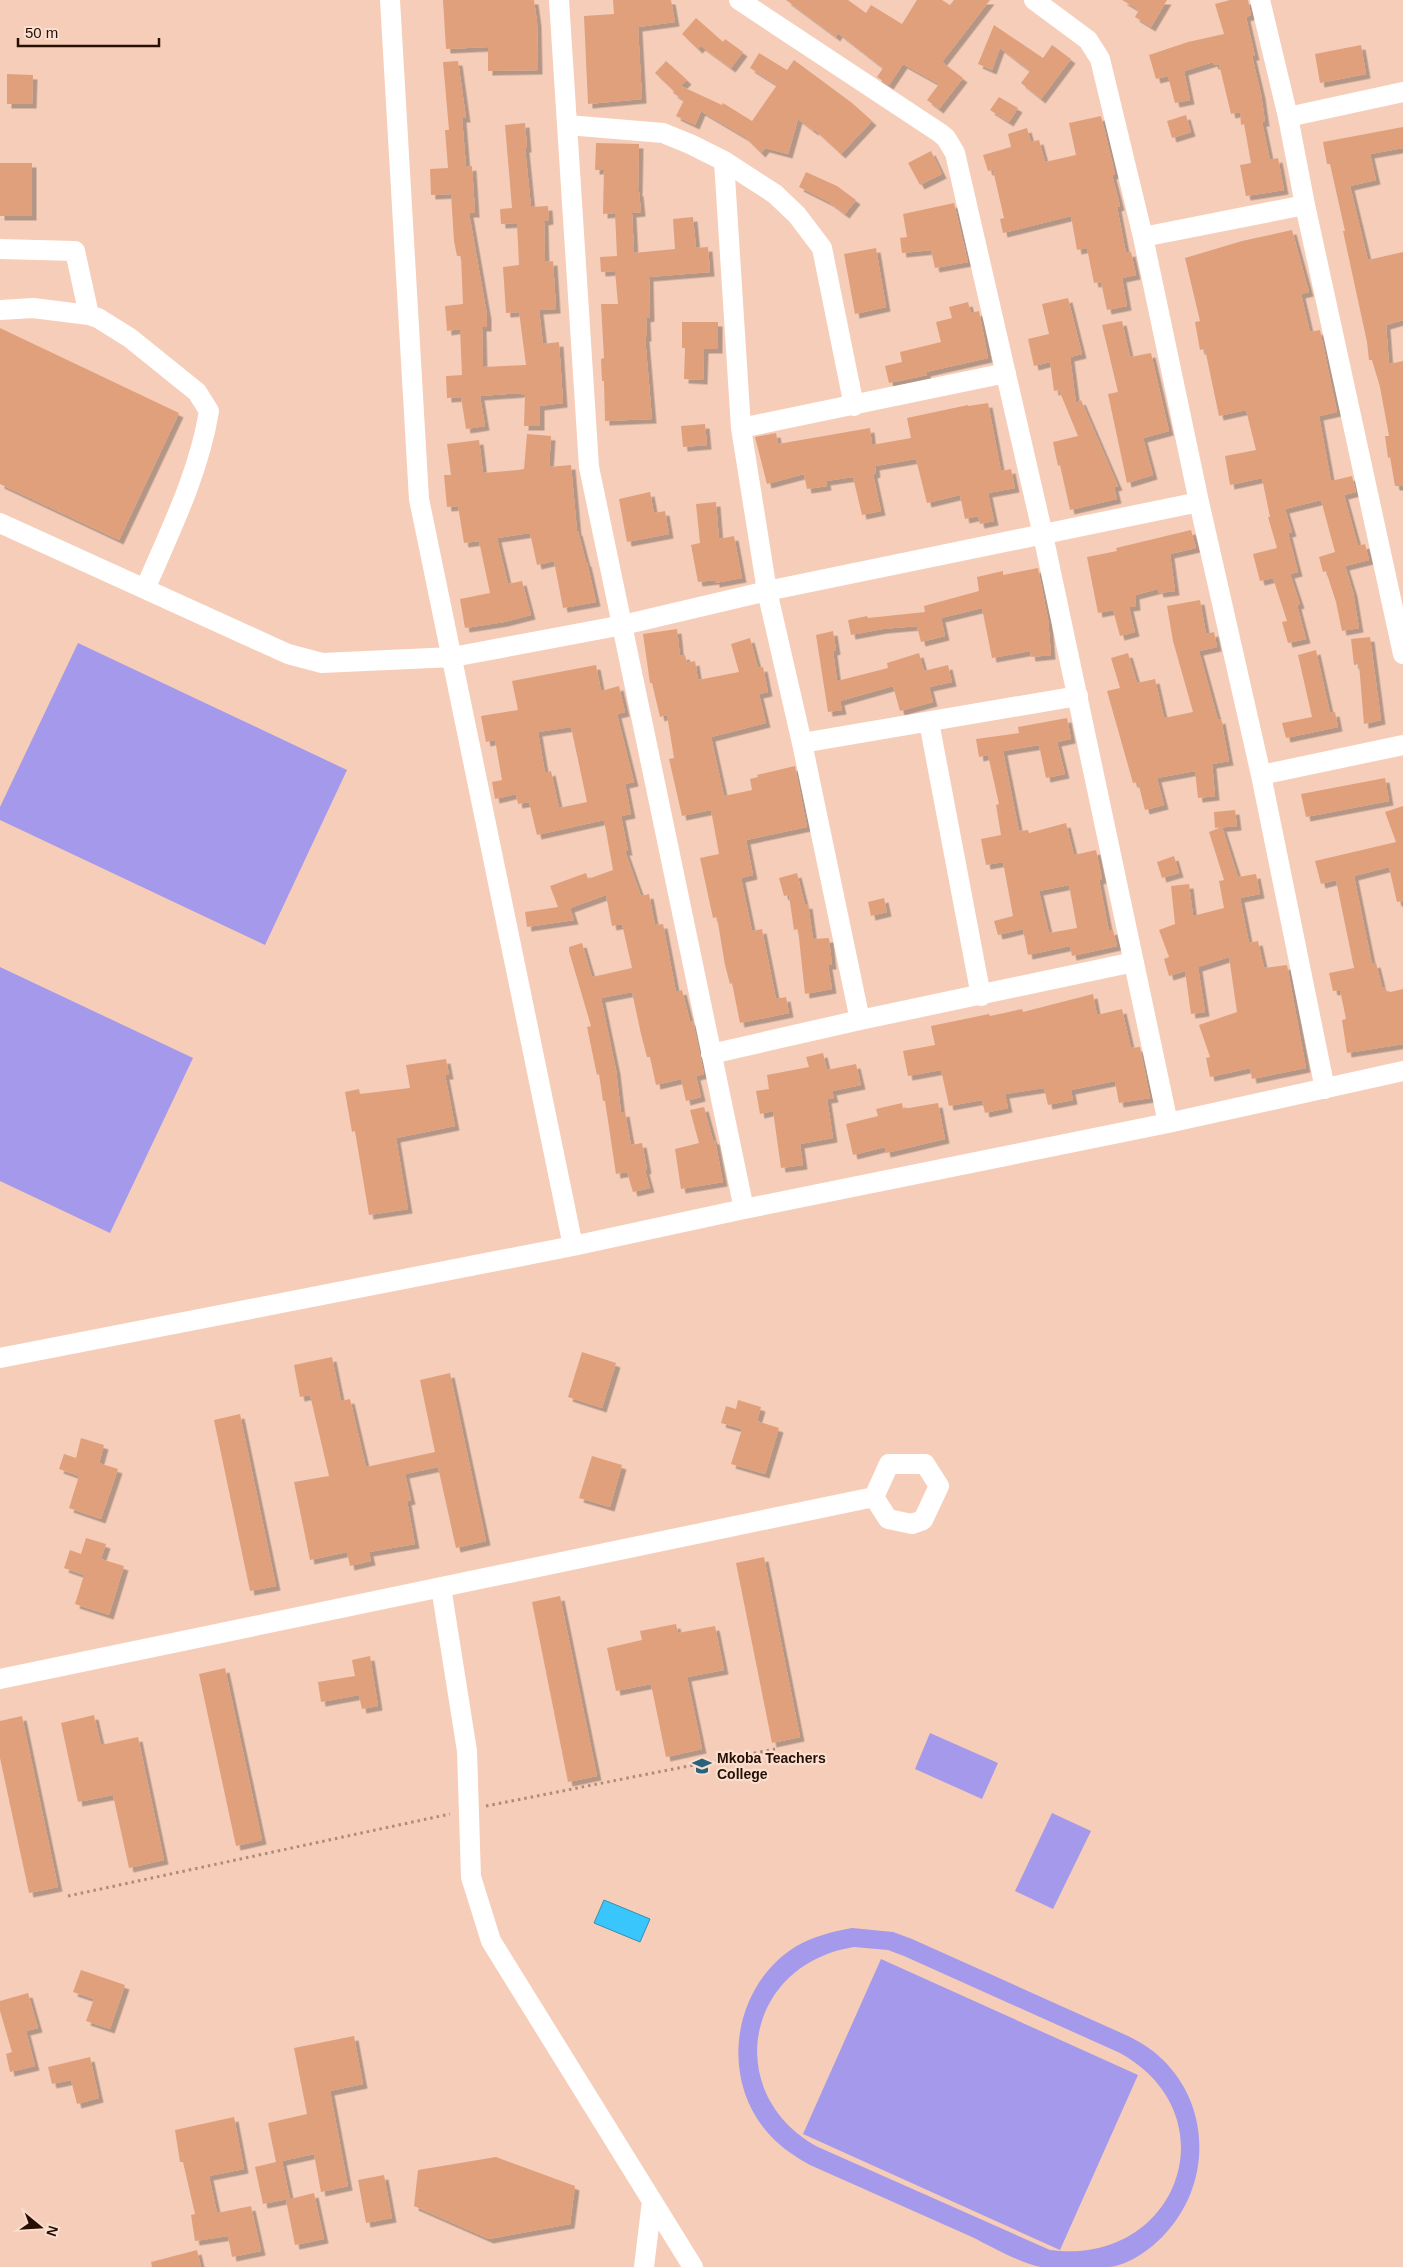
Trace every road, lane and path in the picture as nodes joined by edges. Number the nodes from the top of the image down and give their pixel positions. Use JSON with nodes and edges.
{"nodes":[{"id":1,"x":390,"y":0,"type":"edge"},
{"id":2,"x":559,"y":0,"type":"edge"},
{"id":3,"x":739,"y":0,"type":"edge"},
{"id":4,"x":1034,"y":0,"type":"edge"},
{"id":5,"x":1260,"y":0,"type":"edge"},
{"id":6,"x":1403,"y":92,"type":"edge"},
{"id":7,"x":1288,"y":117,"type":"junction"},
{"id":8,"x":568,"y":125,"type":"junction"},
{"id":9,"x":724,"y":161,"type":"junction"},
{"id":10,"x":1305,"y":205,"type":"junction"},
{"id":11,"x":1142,"y":237,"type":"junction"},
{"id":12,"x":0,"y":250,"type":"edge"},
{"id":13,"x":0,"y":310,"type":"edge"},
{"id":14,"x":88,"y":315,"type":"junction"},
{"id":15,"x":1006,"y":373,"type":"junction"},
{"id":16,"x":854,"y":406,"type":"junction"},
{"id":17,"x":740,"y":428,"type":"junction"},
{"id":18,"x":1199,"y":502,"type":"junction"},
{"id":19,"x":0,"y":523,"type":"edge"},
{"id":20,"x":1043,"y":535,"type":"junction"},
{"id":21,"x":145,"y":589,"type":"junction"},
{"id":22,"x":767,"y":591,"type":"junction"},
{"id":23,"x":1398,"y":598,"type":"edge"},
{"id":24,"x":623,"y":625,"type":"junction"},
{"id":25,"x":1403,"y":654,"type":"edge"},
{"id":26,"x":453,"y":657,"type":"junction"},
{"id":27,"x":1078,"y":696,"type":"junction"},
{"id":28,"x":929,"y":722,"type":"junction"},
{"id":29,"x":802,"y":743,"type":"junction"},
{"id":30,"x":1403,"y":745,"type":"edge"},
{"id":31,"x":1261,"y":775,"type":"junction"},
{"id":32,"x":1134,"y":962,"type":"junction"},
{"id":33,"x":981,"y":996,"type":"junction"},
{"id":34,"x":860,"y":1020,"type":"junction"},
{"id":35,"x":712,"y":1054,"type":"junction"},
{"id":36,"x":1403,"y":1072,"type":"edge"},
{"id":37,"x":1325,"y":1089,"type":"junction"},
{"id":38,"x":1168,"y":1123,"type":"junction"},
{"id":39,"x":744,"y":1209,"type":"junction"},
{"id":40,"x":573,"y":1246,"type":"junction"},
{"id":41,"x":0,"y":1358,"type":"edge"},
{"id":42,"x":874,"y":1497,"type":"dead end"},
{"id":43,"x":441,"y":1588,"type":"junction"},
{"id":44,"x":0,"y":1680,"type":"edge"},
{"id":45,"x":774,"y":1749,"type":"dead end"},
{"id":46,"x":469,"y":1810,"type":"junction"},
{"id":47,"x":68,"y":1896,"type":"dead end"},
{"id":48,"x":652,"y":2201,"type":"junction"},
{"id":49,"x":644,"y":2267,"type":"edge"},
{"id":50,"x":693,"y":2267,"type":"edge"}],
"edges":[{"from":1,"to":26,"type":"street"},
{"from":2,"to":8,"type":"street"},
{"from":3,"to":15,"type":"street"},
{"from":4,"to":11,"type":"street"},
{"from":5,"to":7,"type":"street"},
{"from":6,"to":7,"type":"street"},
{"from":7,"to":10,"type":"street"},
{"from":8,"to":9,"type":"street"},
{"from":8,"to":24,"type":"street"},
{"from":9,"to":16,"type":"street"},
{"from":9,"to":17,"type":"street"},
{"from":10,"to":11,"type":"street"},
{"from":10,"to":23,"type":"street"},
{"from":11,"to":18,"type":"street"},
{"from":12,"to":14,"type":"street"},
{"from":13,"to":14,"type":"street"},
{"from":14,"to":21,"type":"street"},
{"from":15,"to":16,"type":"street"},
{"from":15,"to":20,"type":"street"},
{"from":16,"to":17,"type":"street"},
{"from":17,"to":22,"type":"street"},
{"from":18,"to":20,"type":"street"},
{"from":18,"to":31,"type":"street"},
{"from":19,"to":21,"type":"street"},
{"from":20,"to":22,"type":"street"},
{"from":20,"to":27,"type":"street"},
{"from":21,"to":26,"type":"street"},
{"from":22,"to":24,"type":"street"},
{"from":22,"to":29,"type":"street"},
{"from":23,"to":25,"type":"street"},
{"from":24,"to":26,"type":"street"},
{"from":24,"to":35,"type":"street"},
{"from":26,"to":40,"type":"street"},
{"from":27,"to":28,"type":"street"},
{"from":27,"to":32,"type":"street"},
{"from":28,"to":29,"type":"street"},
{"from":28,"to":33,"type":"street"},
{"from":29,"to":34,"type":"street"},
{"from":30,"to":31,"type":"street"},
{"from":31,"to":37,"type":"street"},
{"from":32,"to":33,"type":"street"},
{"from":32,"to":38,"type":"street"},
{"from":33,"to":34,"type":"street"},
{"from":34,"to":35,"type":"street"},
{"from":35,"to":39,"type":"street"},
{"from":36,"to":37,"type":"street"},
{"from":37,"to":38,"type":"street"},
{"from":38,"to":39,"type":"street"},
{"from":39,"to":40,"type":"street"},
{"from":40,"to":41,"type":"street"},
{"from":42,"to":43,"type":"street"},
{"from":43,"to":44,"type":"street"},
{"from":43,"to":46,"type":"street"},
{"from":45,"to":46,"type":"path"},
{"from":46,"to":47,"type":"path"},
{"from":46,"to":48,"type":"street"},
{"from":48,"to":49,"type":"street"},
{"from":48,"to":50,"type":"street"}]}
